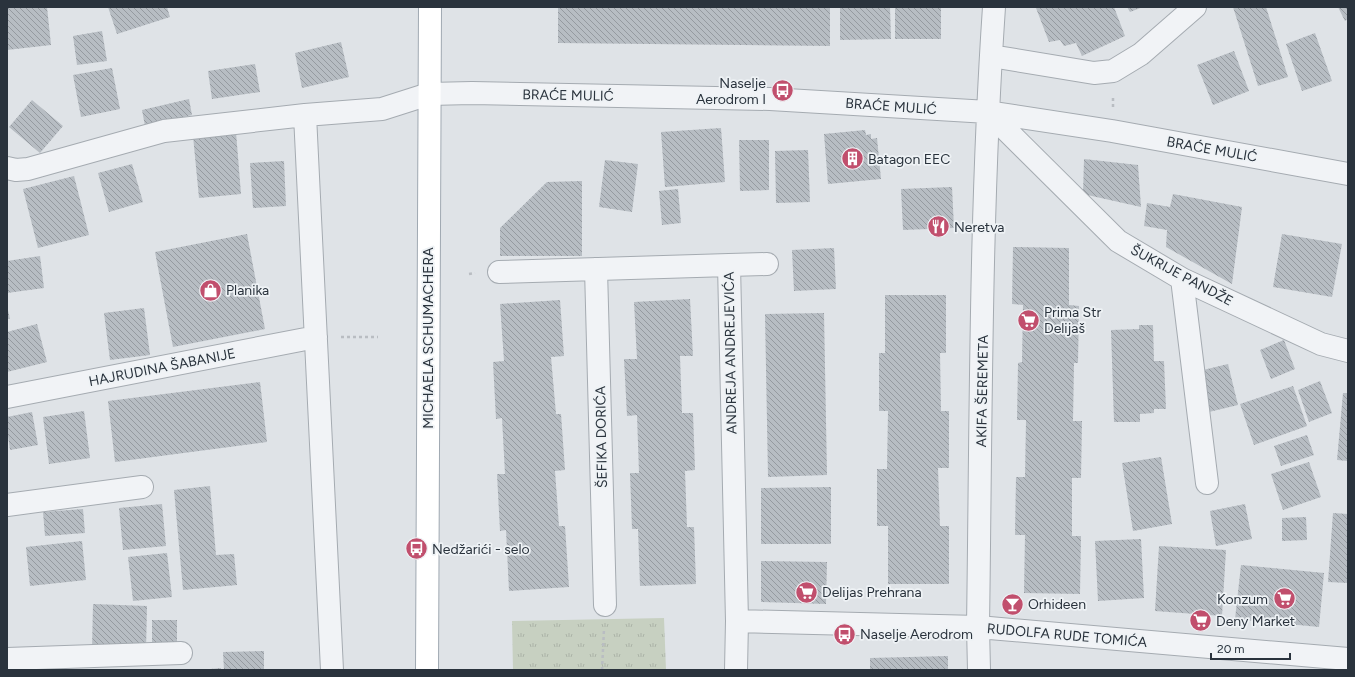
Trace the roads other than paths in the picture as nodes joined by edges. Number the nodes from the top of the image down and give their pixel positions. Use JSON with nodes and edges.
{"nodes":[{"id":1,"x":430,"y":7,"type":"edge"},
{"id":2,"x":994,"y":7,"type":"edge"},
{"id":3,"x":1195,"y":7,"type":"edge"},
{"id":4,"x":991,"y":56,"type":"junction"},
{"id":5,"x":429,"y":94,"type":"junction"},
{"id":6,"x":988,"y":112,"type":"junction"},
{"id":7,"x":305,"y":115,"type":"junction"},
{"id":8,"x":7,"y":168,"type":"edge"},
{"id":9,"x":1348,"y":174,"type":"edge"},
{"id":10,"x":767,"y":264,"type":"dead end"},
{"id":11,"x":729,"y":265,"type":"junction"},
{"id":12,"x":596,"y":269,"type":"junction"},
{"id":13,"x":499,"y":272,"type":"dead end"},
{"id":14,"x":1182,"y":279,"type":"junction"},
{"id":15,"x":316,"y":337,"type":"junction"},
{"id":16,"x":1348,"y":350,"type":"edge"},
{"id":17,"x":7,"y":397,"type":"edge"},
{"id":18,"x":1207,"y":483,"type":"dead end"},
{"id":19,"x":142,"y":488,"type":"dead end"},
{"id":20,"x":7,"y":505,"type":"edge"},
{"id":21,"x":605,"y":605,"type":"road end"},
{"id":22,"x":737,"y":621,"type":"junction"},
{"id":23,"x":978,"y":627,"type":"junction"},
{"id":24,"x":181,"y":653,"type":"dead end"},
{"id":25,"x":7,"y":659,"type":"edge"},
{"id":26,"x":1348,"y":659,"type":"edge"},
{"id":27,"x":92,"y":662,"type":"edge"},
{"id":28,"x":332,"y":670,"type":"edge"},
{"id":29,"x":427,"y":670,"type":"edge"},
{"id":30,"x":736,"y":670,"type":"edge"},
{"id":31,"x":979,"y":670,"type":"edge"}],
"edges":[{"from":1,"to":5,"type":"main road","name":"MICHAELA SCHUMACHERA"},
{"from":2,"to":4,"type":"street","name":"AKIFA ŠEREMETA"},
{"from":3,"to":4,"type":"street"},
{"from":4,"to":6,"type":"street","name":"AKIFA ŠEREMETA"},
{"from":5,"to":6,"type":"street","name":"BRAĆE MULIĆ"},
{"from":5,"to":7,"type":"street","name":"BRAĆE MULIĆ"},
{"from":5,"to":29,"type":"main road","name":"MICHAELA SCHUMACHERA"},
{"from":6,"to":9,"type":"street","name":"BRAĆE MULIĆ"},
{"from":6,"to":14,"type":"street","name":"ŠUKRIJE PANDŽE"},
{"from":6,"to":23,"type":"street","name":"AKIFA ŠEREMETA"},
{"from":7,"to":8,"type":"street"},
{"from":7,"to":15,"type":"street"},
{"from":10,"to":11,"type":"street"},
{"from":11,"to":12,"type":"street","name":"ANDREJA ANDREJEVIĆA"},
{"from":11,"to":22,"type":"street","name":"ANDREJA ANDREJEVIĆA"},
{"from":12,"to":13,"type":"street","name":"ANDREJA ANDREJEVIĆA"},
{"from":12,"to":21,"type":"street","name":"ŠEFIKA DORIĆA"},
{"from":14,"to":16,"type":"street","name":"ŠUKRIJE PANDŽE"},
{"from":14,"to":18,"type":"street"},
{"from":15,"to":17,"type":"street","name":"HAJRUDINA ŠABANIJE"},
{"from":15,"to":28,"type":"street"},
{"from":19,"to":20,"type":"street"},
{"from":22,"to":23,"type":"street","name":"RUDOLFA RUDE TOMIĆA"},
{"from":22,"to":30,"type":"street","name":"ANDREJA ANDREJEVIĆA"},
{"from":23,"to":26,"type":"street","name":"RUDOLFA RUDE TOMIĆA"},
{"from":23,"to":31,"type":"street","name":"AKIFA ŠEREMETA"},
{"from":24,"to":27,"type":"street"},
{"from":25,"to":27,"type":"street"}]}
